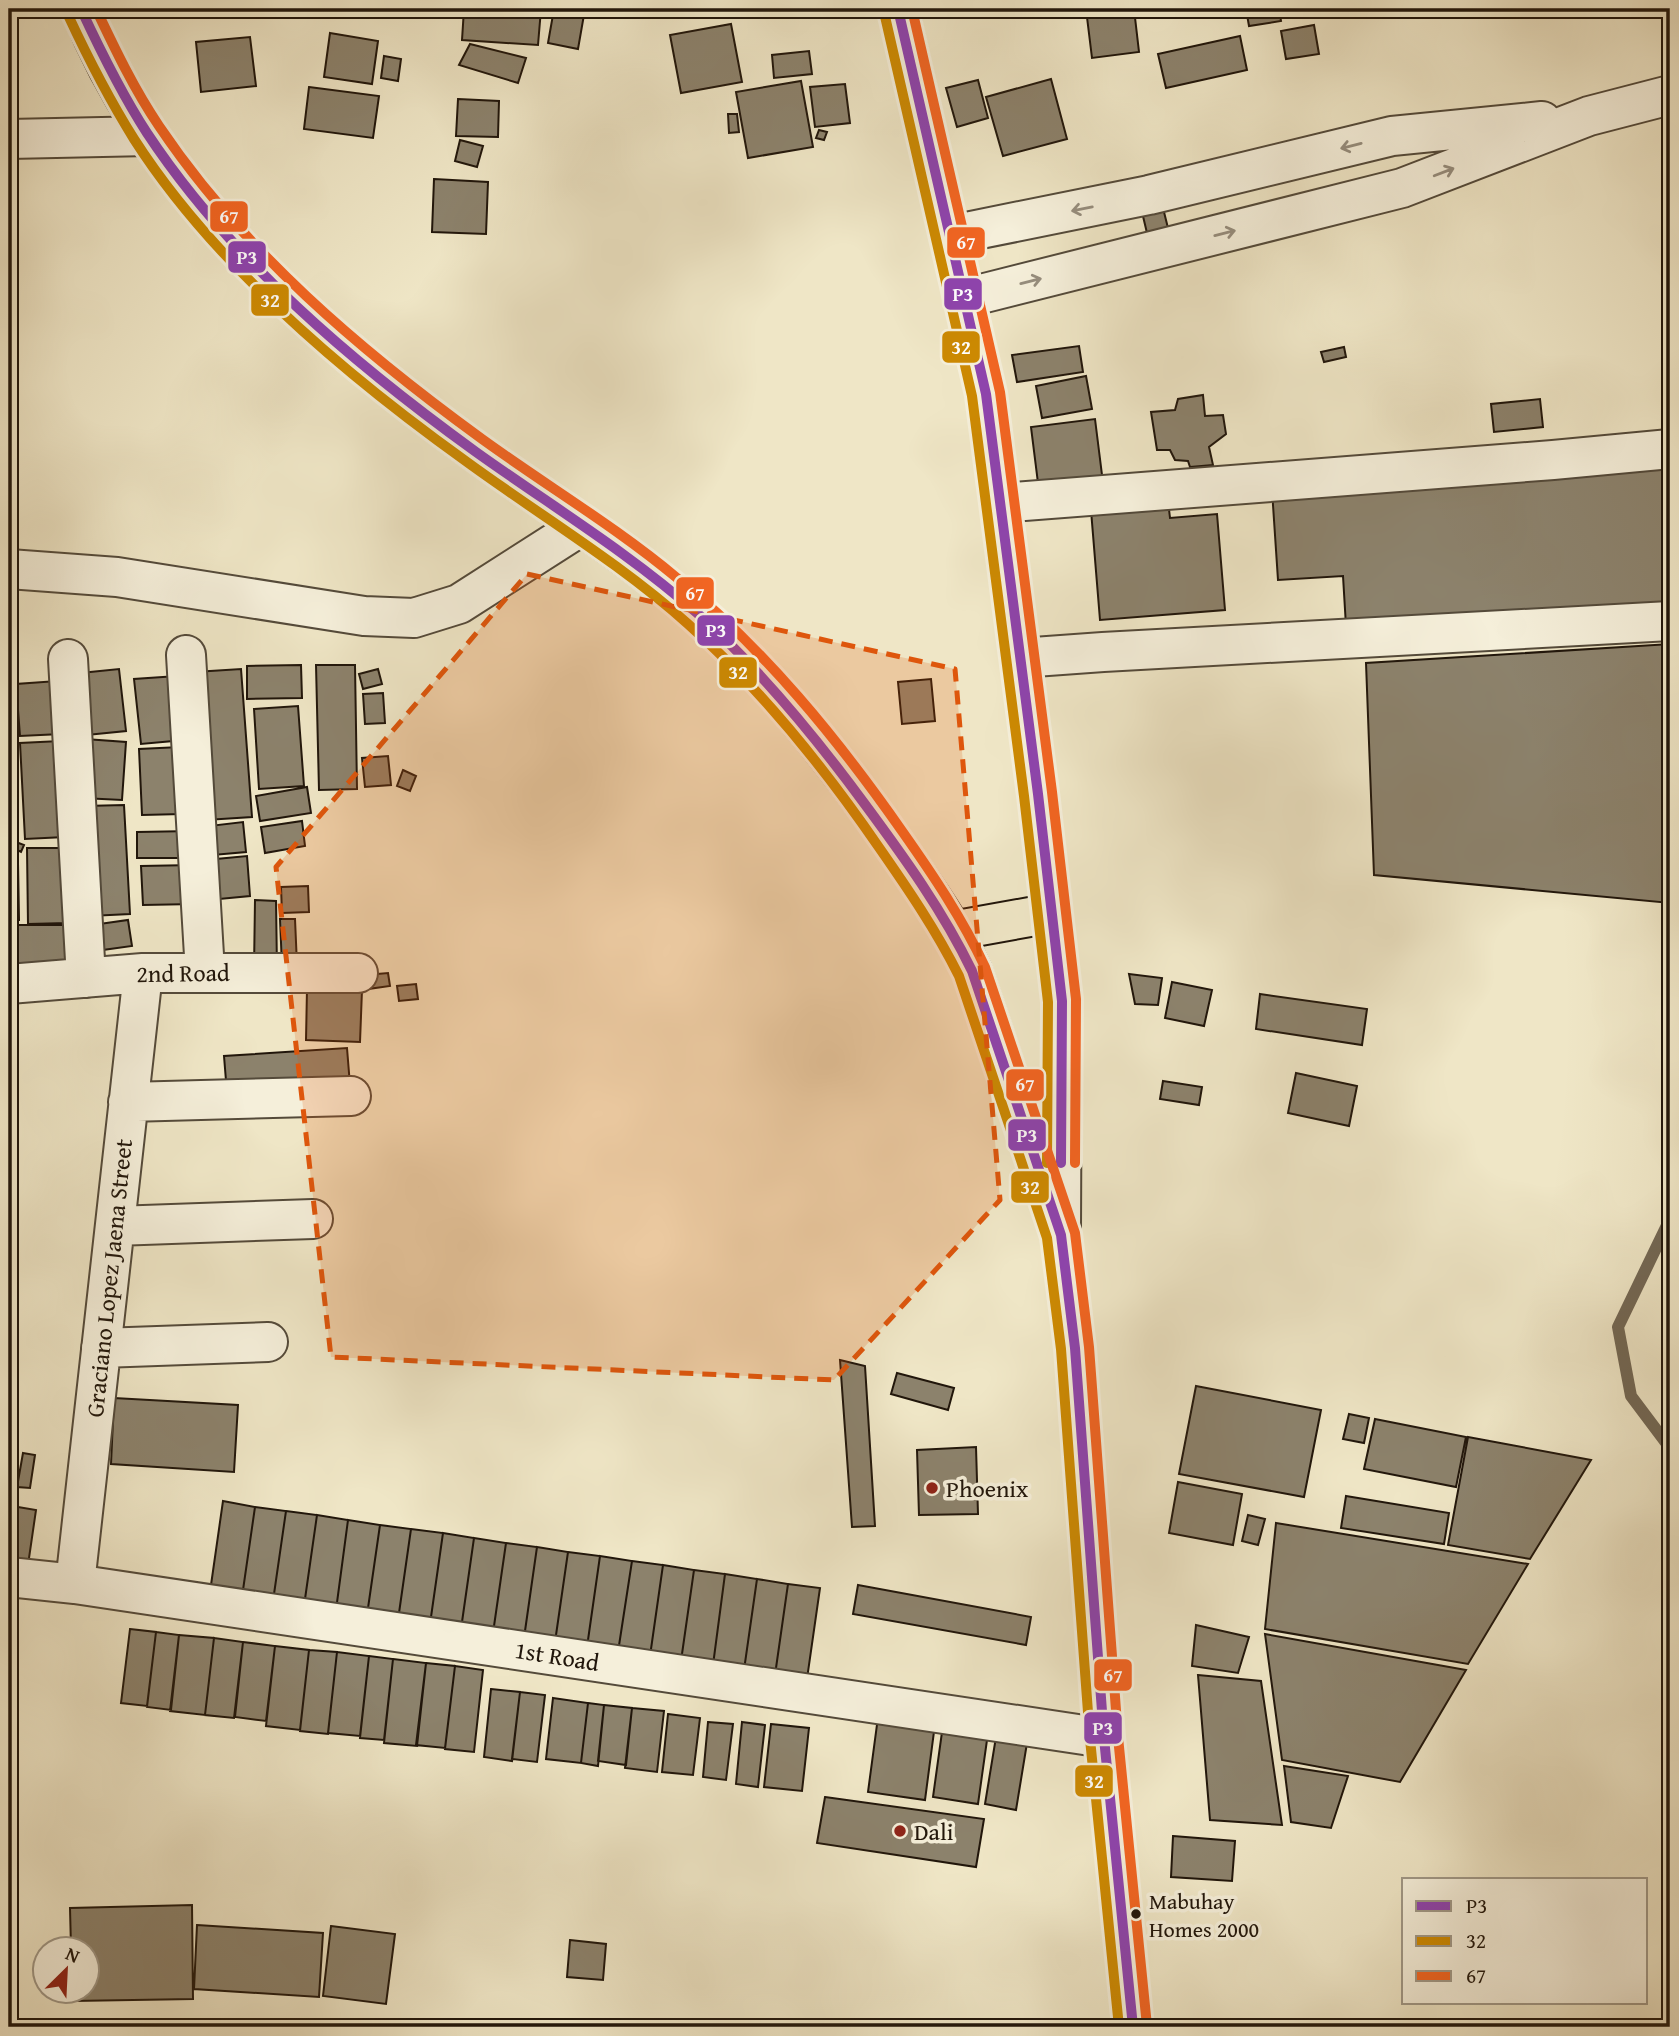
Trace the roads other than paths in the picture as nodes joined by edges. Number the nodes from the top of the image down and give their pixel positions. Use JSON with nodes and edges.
{"nodes":[{"id":1,"x":81,"y":9,"type":"edge"},
{"id":2,"x":898,"y":9,"type":"edge"},
{"id":3,"x":1670,"y":95,"type":"edge"},
{"id":4,"x":1589,"y":116,"type":"junction"},
{"id":5,"x":149,"y":136,"type":"junction"},
{"id":6,"x":9,"y":139,"type":"edge"},
{"id":7,"x":951,"y":235,"type":"junction"},
{"id":8,"x":965,"y":298,"type":"junction"},
{"id":9,"x":1670,"y":449,"type":"edge"},
{"id":10,"x":1000,"y":503,"type":"junction"},
{"id":11,"x":581,"y":526,"type":"junction"},
{"id":12,"x":9,"y":569,"type":"edge"},
{"id":13,"x":1670,"y":621,"type":"edge"},
{"id":14,"x":186,"y":655,"type":"dead end"},
{"id":15,"x":68,"y":659,"type":"dead end"},
{"id":16,"x":1020,"y":659,"type":"junction"},
{"id":17,"x":1052,"y":913,"type":"junction"},
{"id":18,"x":952,"y":930,"type":"junction"},
{"id":19,"x":205,"y":972,"type":"junction"},
{"id":20,"x":143,"y":973,"type":"junction"},
{"id":21,"x":358,"y":973,"type":"dead end"},
{"id":22,"x":86,"y":978,"type":"junction"},
{"id":23,"x":9,"y":984,"type":"edge"},
{"id":24,"x":351,"y":1096,"type":"dead end"},
{"id":25,"x":128,"y":1102,"type":"junction"},
{"id":26,"x":313,"y":1219,"type":"dead end"},
{"id":27,"x":115,"y":1226,"type":"junction"},
{"id":28,"x":1061,"y":1234,"type":"junction"},
{"id":29,"x":268,"y":1342,"type":"dead end"},
{"id":30,"x":101,"y":1348,"type":"junction"},
{"id":31,"x":9,"y":1577,"type":"edge"},
{"id":32,"x":75,"y":1584,"type":"junction"},
{"id":33,"x":1104,"y":1738,"type":"junction"},
{"id":34,"x":1133,"y":2027,"type":"edge"}],
"edges":[{"from":1,"to":5,"type":"main road"},
{"from":2,"to":7,"type":"street"},
{"from":3,"to":4,"type":"street"},
{"from":4,"to":7,"type":"street","one_way":true},
{"from":8,"to":4,"type":"street","one_way":true},
{"from":5,"to":6,"type":"street"},
{"from":5,"to":11,"type":"main road"},
{"from":7,"to":8,"type":"street"},
{"from":8,"to":10,"type":"street"},
{"from":9,"to":10,"type":"street"},
{"from":10,"to":16,"type":"street"},
{"from":11,"to":12,"type":"street"},
{"from":11,"to":18,"type":"main road"},
{"from":13,"to":16,"type":"street"},
{"from":14,"to":19,"type":"street"},
{"from":15,"to":22,"type":"street"},
{"from":16,"to":17,"type":"street"},
{"from":17,"to":18,"type":"main road"},
{"from":17,"to":28,"type":"street"},
{"from":18,"to":28,"type":"main road"},
{"from":19,"to":20,"type":"street","name":"2nd Road"},
{"from":19,"to":21,"type":"street","name":"2nd Road"},
{"from":20,"to":22,"type":"street","name":"2nd Road"},
{"from":20,"to":25,"type":"street","name":"Graciano Lopez Jaena Street"},
{"from":22,"to":23,"type":"street","name":"2nd Road"},
{"from":24,"to":25,"type":"street"},
{"from":25,"to":27,"type":"street","name":"Graciano Lopez Jaena Street"},
{"from":26,"to":27,"type":"street"},
{"from":27,"to":30,"type":"street","name":"Graciano Lopez Jaena Street"},
{"from":28,"to":33,"type":"main road"},
{"from":29,"to":30,"type":"street"},
{"from":30,"to":32,"type":"street","name":"Graciano Lopez Jaena Street"},
{"from":31,"to":32,"type":"street","name":"1st Road"},
{"from":32,"to":33,"type":"street","name":"1st Road"},
{"from":33,"to":34,"type":"main road"}]}
